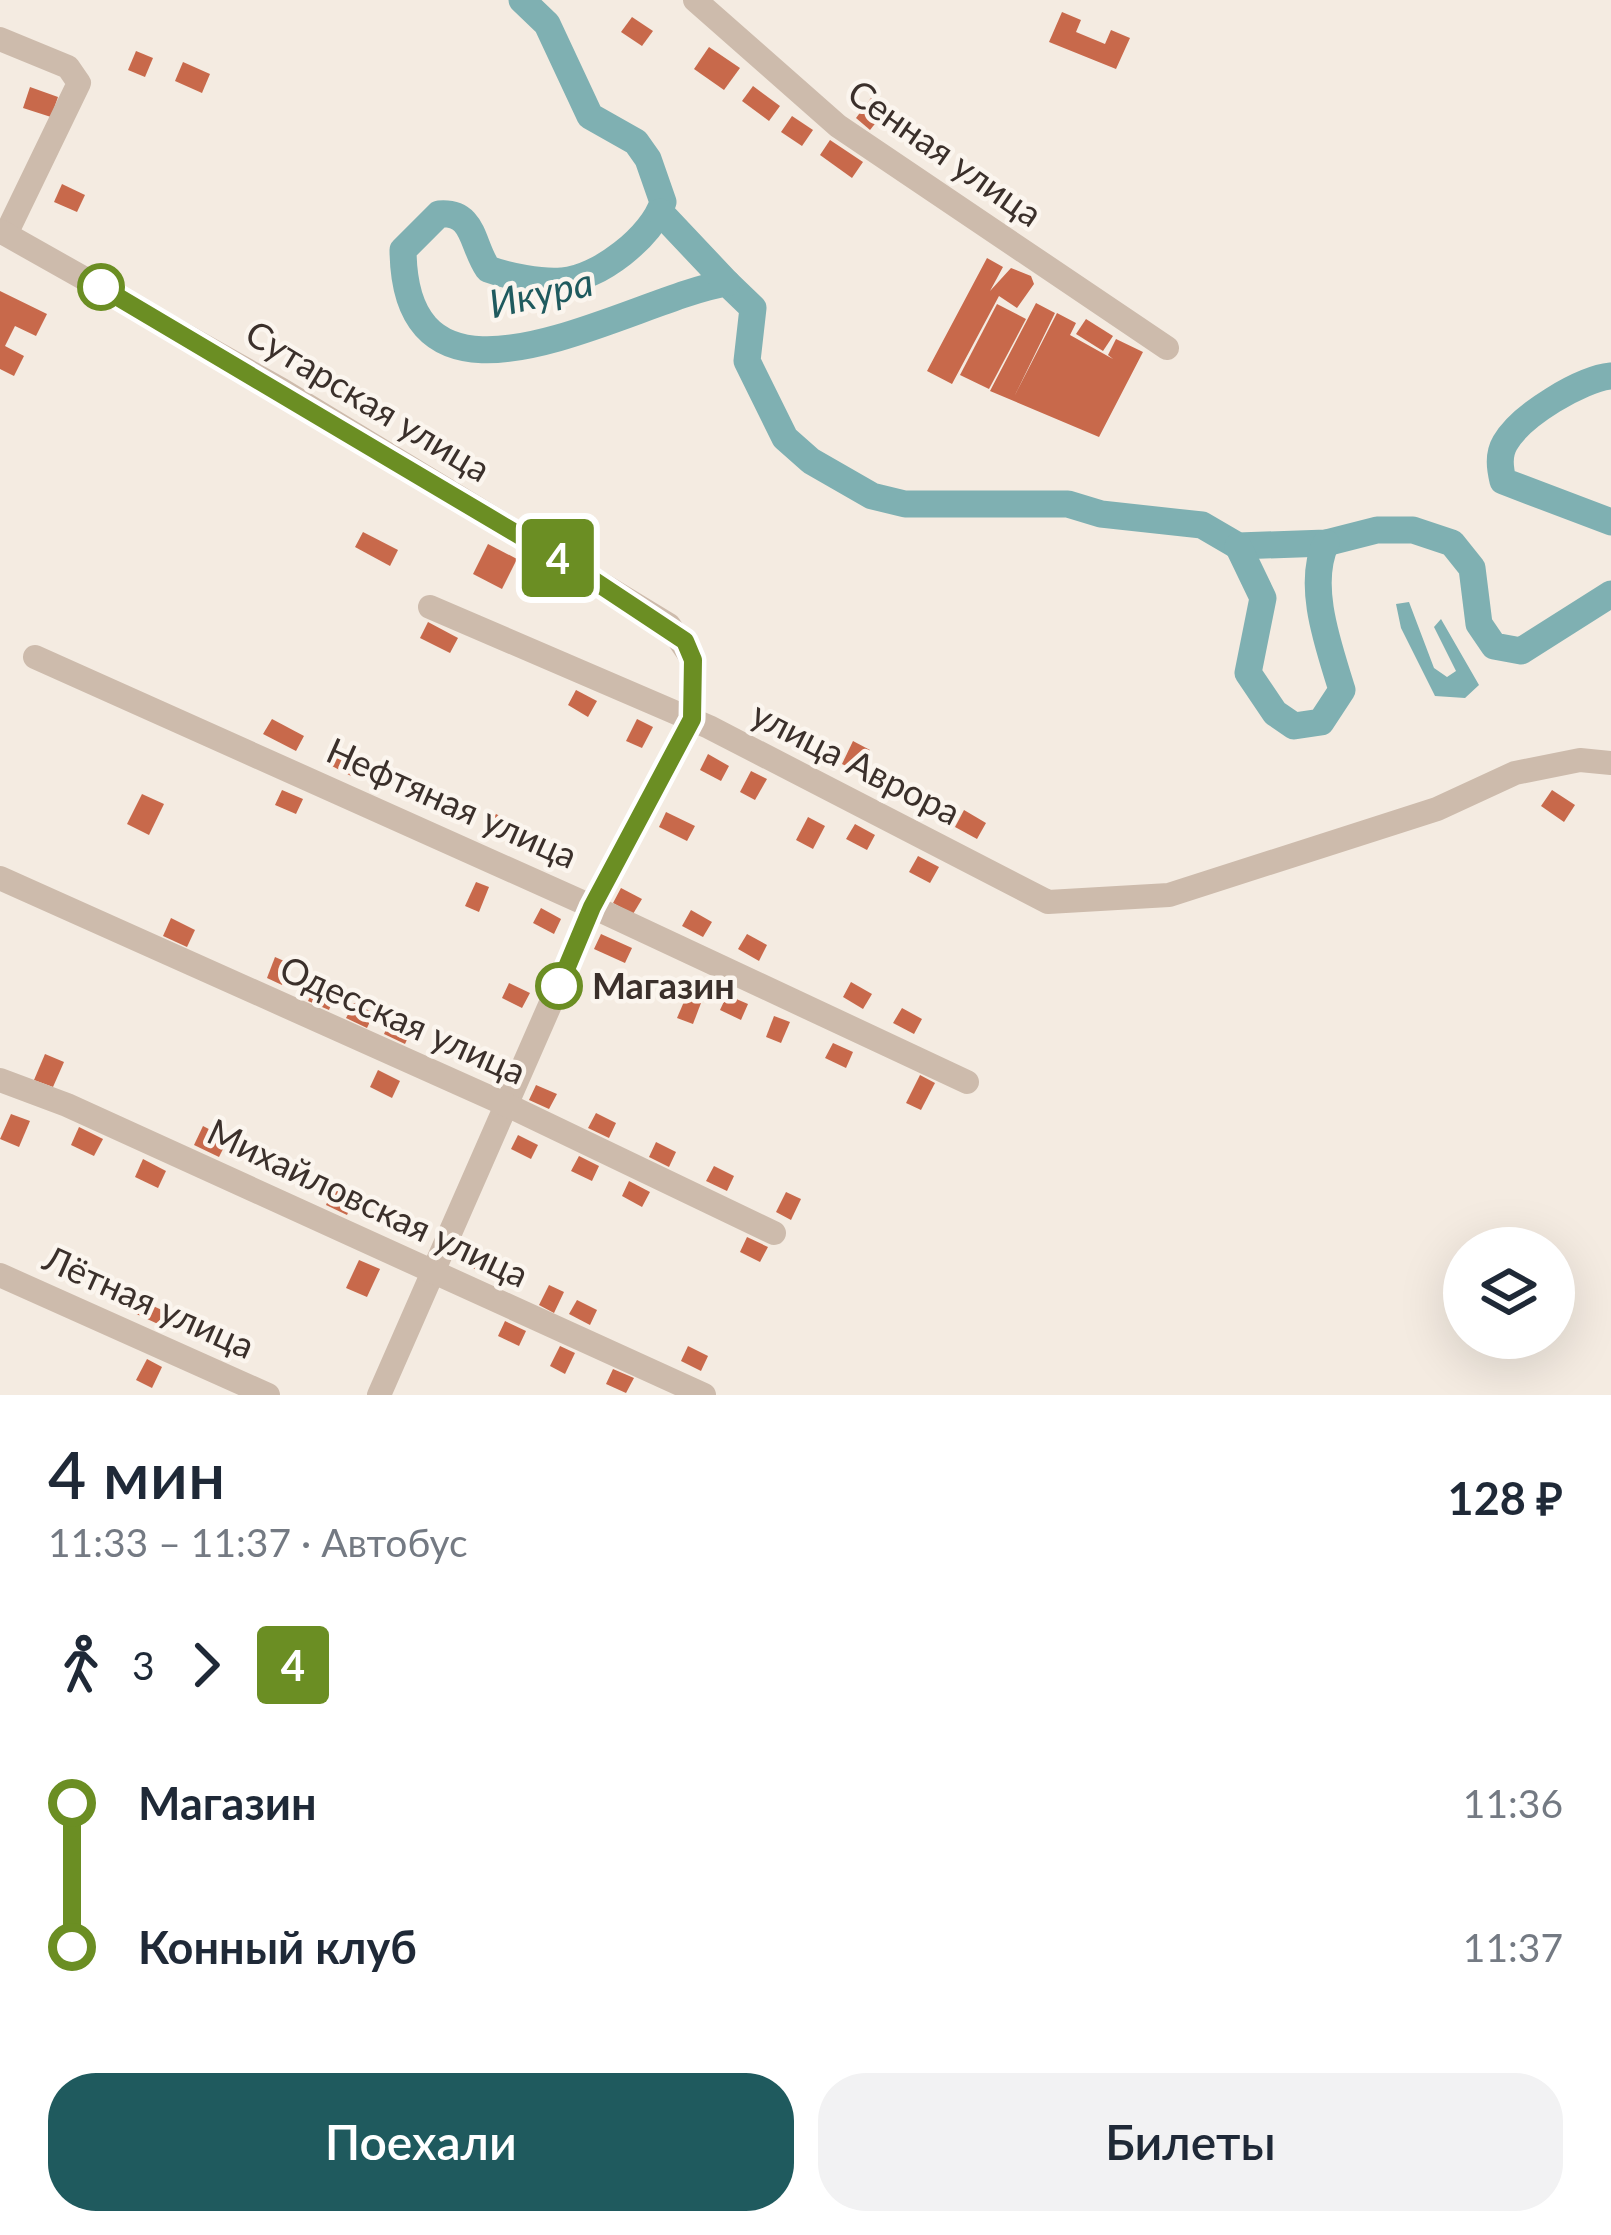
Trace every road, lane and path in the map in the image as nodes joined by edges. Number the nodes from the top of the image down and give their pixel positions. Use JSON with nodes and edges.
{"nodes":[{"id":1,"x":695,"y":0,"type":"edge"},
{"id":2,"x":0,"y":39,"type":"edge"},
{"id":3,"x":3,"y":233,"type":"edge"},
{"id":4,"x":1167,"y":348,"type":"dead end"},
{"id":5,"x":430,"y":607,"type":"dead end"},
{"id":6,"x":35,"y":657,"type":"dead end"},
{"id":7,"x":692,"y":719,"type":"junction"},
{"id":8,"x":1611,"y":764,"type":"edge"},
{"id":9,"x":0,"y":878,"type":"edge"},
{"id":10,"x":592,"y":907,"type":"junction"},
{"id":11,"x":0,"y":1080,"type":"edge"},
{"id":12,"x":967,"y":1082,"type":"dead end"},
{"id":13,"x":508,"y":1105,"type":"junction"},
{"id":14,"x":774,"y":1233,"type":"dead end"},
{"id":15,"x":433,"y":1273,"type":"junction"},
{"id":16,"x":0,"y":1275,"type":"edge"},
{"id":17,"x":268,"y":1395,"type":"edge"},
{"id":18,"x":379,"y":1395,"type":"edge"},
{"id":19,"x":704,"y":1395,"type":"edge"}],
"edges":[{"from":1,"to":4,"type":"street","name":"Сенная улица"},
{"from":2,"to":3,"type":"street"},
{"from":3,"to":7,"type":"street","name":"Сутарская улица"},
{"from":5,"to":7,"type":"street","name":"улица Аврора"},
{"from":6,"to":10,"type":"street","name":"Нефтяная улица"},
{"from":7,"to":8,"type":"street","name":"улица Аврора"},
{"from":7,"to":10,"type":"street"},
{"from":9,"to":13,"type":"street","name":"Одесская улица"},
{"from":10,"to":12,"type":"street","name":"Нефтяная улица"},
{"from":10,"to":13,"type":"street"},
{"from":11,"to":15,"type":"street","name":"Михайловская улица"},
{"from":13,"to":14,"type":"street","name":"Одесская улица"},
{"from":13,"to":15,"type":"street"},
{"from":15,"to":18,"type":"street"},
{"from":15,"to":19,"type":"street","name":"Михайловская улица"},
{"from":16,"to":17,"type":"street","name":"Лётная улица"}]}
